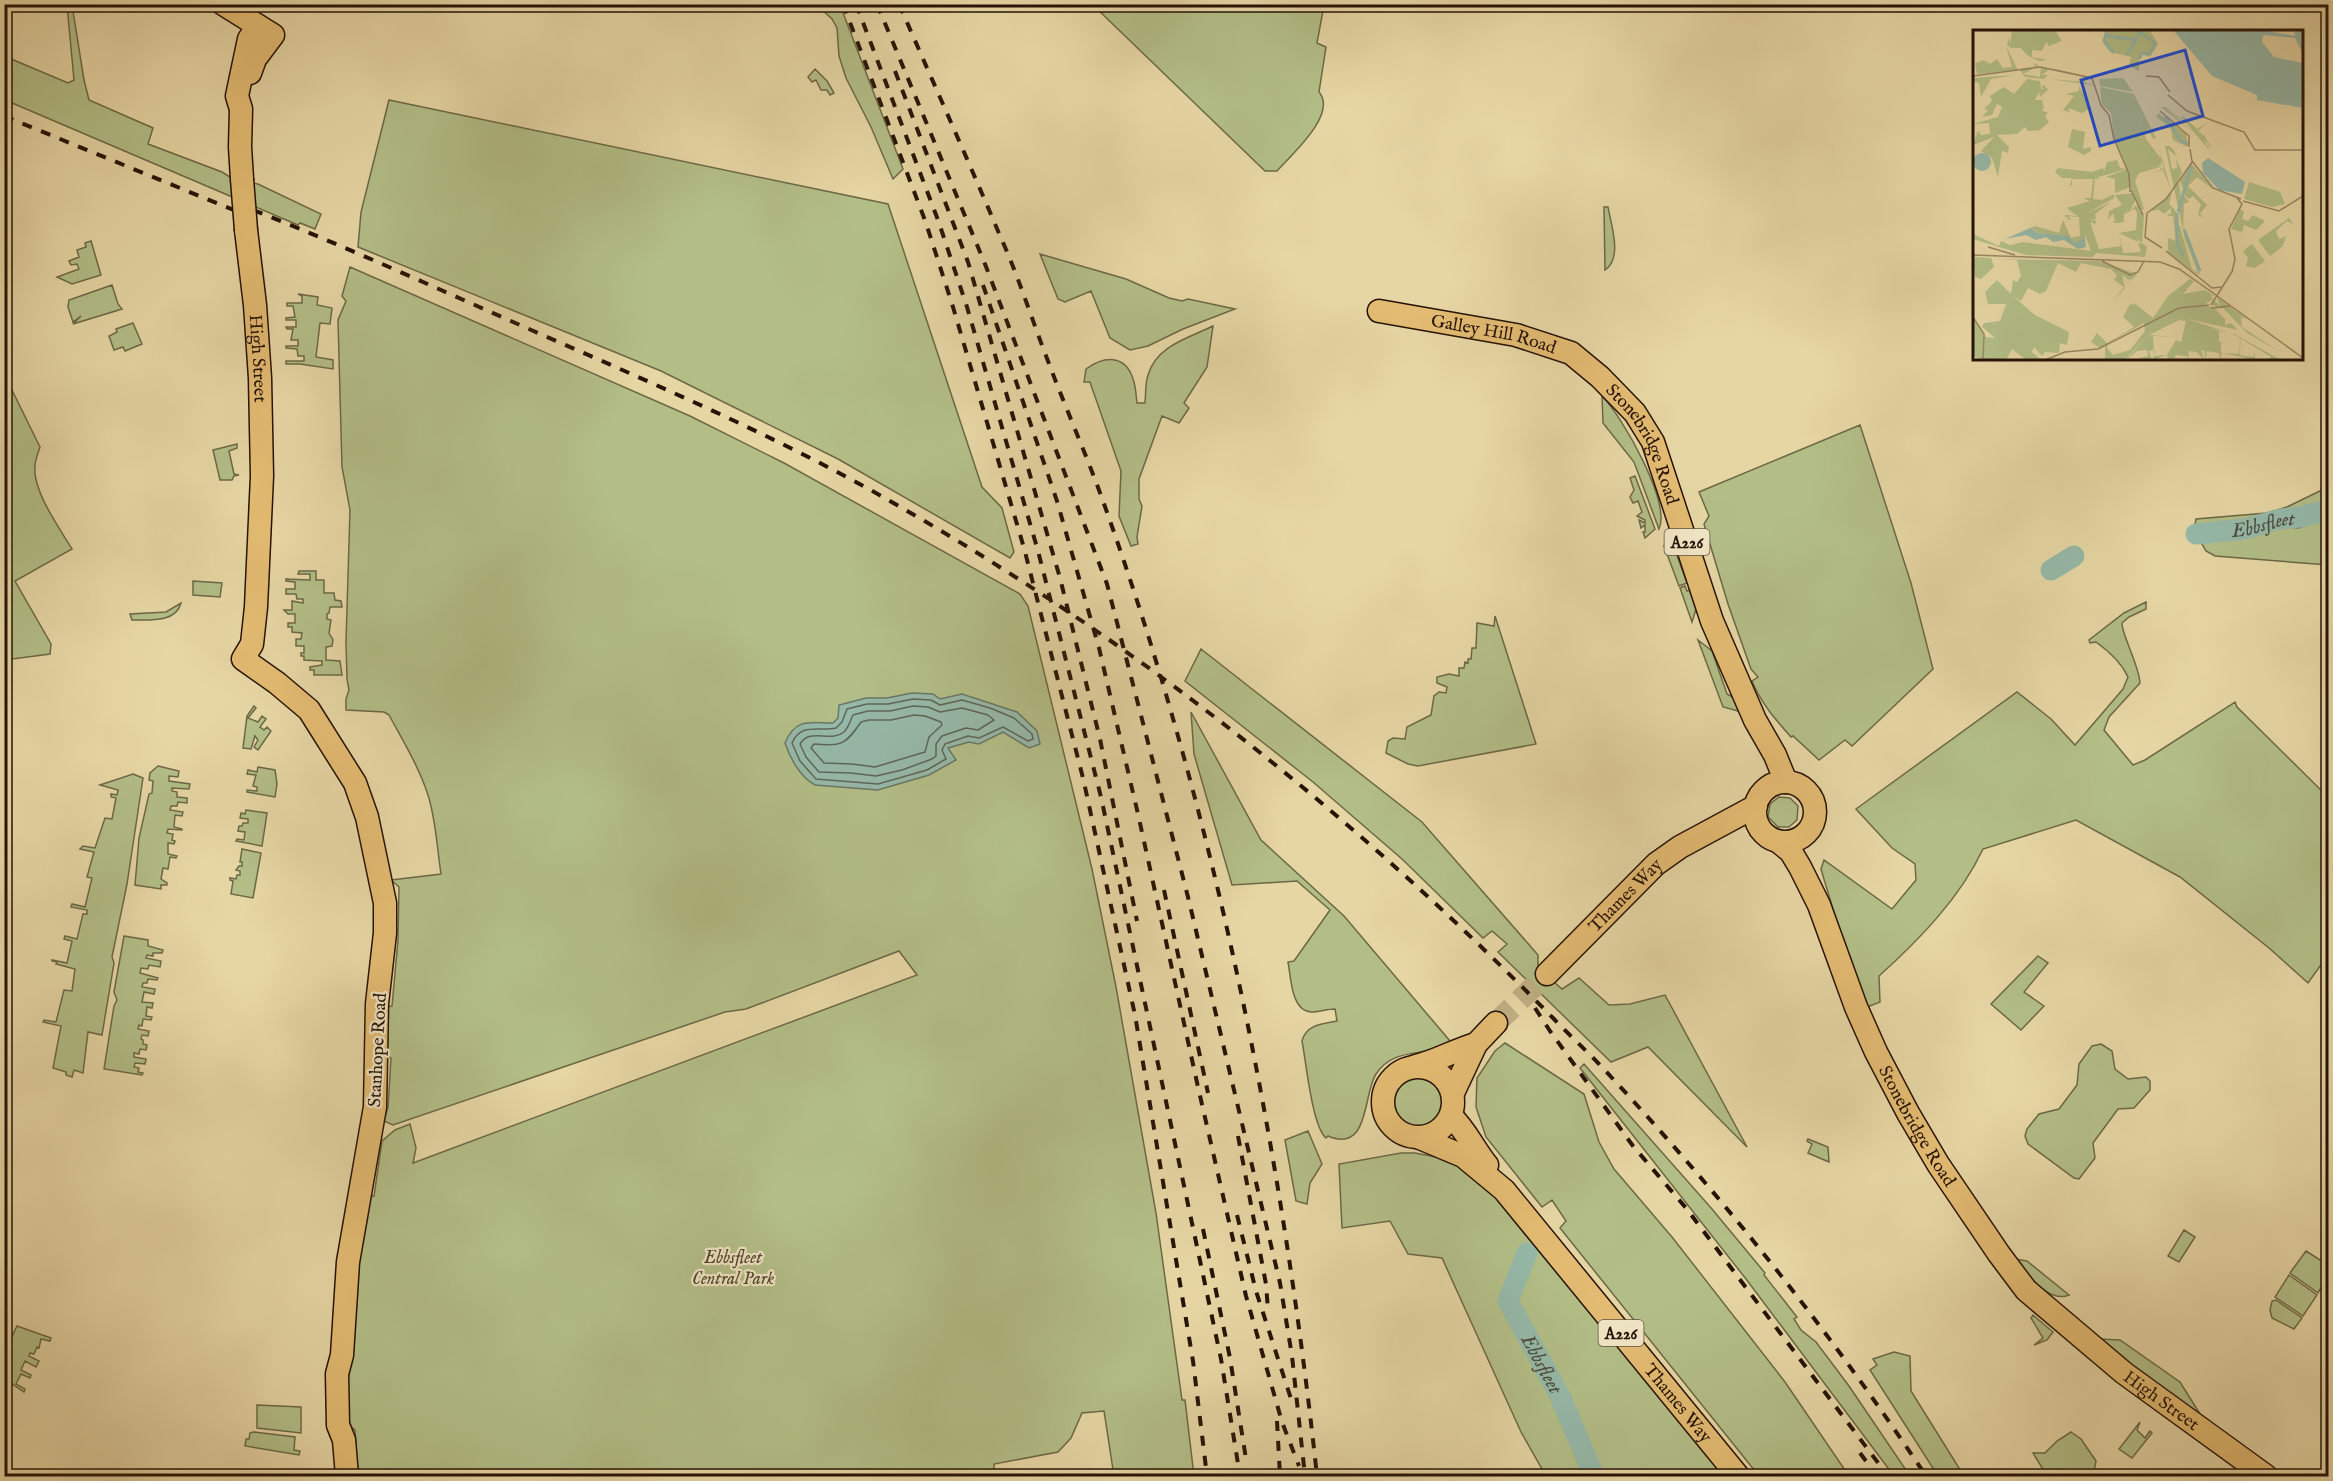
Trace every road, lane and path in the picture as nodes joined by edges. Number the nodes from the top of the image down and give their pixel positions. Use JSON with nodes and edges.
{"nodes":[{"id":1,"x":223,"y":4,"type":"edge"},
{"id":2,"x":261,"y":28,"type":"junction"},
{"id":3,"x":241,"y":109,"type":"junction"},
{"id":4,"x":1379,"y":311,"type":"dead end"},
{"id":5,"x":1599,"y":376,"type":"joint"},
{"id":6,"x":251,"y":657,"type":"joint"},
{"id":7,"x":1778,"y":785,"type":"junction"},
{"id":8,"x":1756,"y":806,"type":"junction"},
{"id":9,"x":1713,"y":830,"type":"junction"},
{"id":10,"x":1809,"y":830,"type":"junction"},
{"id":11,"x":1771,"y":837,"type":"junction"},
{"id":12,"x":1819,"y":905,"type":"junction"},
{"id":13,"x":1547,"y":974,"type":"tunnel mouth"},
{"id":14,"x":1496,"y":1023,"type":"tunnel mouth"},
{"id":15,"x":1476,"y":1044,"type":"junction"},
{"id":16,"x":1415,"y":1066,"type":"junction"},
{"id":17,"x":1452,"y":1093,"type":"junction"},
{"id":18,"x":1451,"y":1116,"type":"junction"},
{"id":19,"x":1420,"y":1138,"type":"junction"},
{"id":20,"x":1504,"y":1190,"type":"junction"},
{"id":21,"x":2060,"y":1318,"type":"joint"},
{"id":22,"x":346,"y":1476,"type":"edge"},
{"id":23,"x":1738,"y":1476,"type":"edge"},
{"id":24,"x":2266,"y":1476,"type":"edge"}],
"edges":[{"from":1,"to":2,"type":"main road"},
{"from":2,"to":3,"type":"main road","name":"High Street"},
{"from":2,"to":3,"type":"main road","name":"High Street"},
{"from":3,"to":6,"type":"main road","name":"High Street","bridge":true},
{"from":4,"to":5,"type":"main road","name":"Galley Hill Road","number":"A226"},
{"from":5,"to":7,"type":"main road","name":"Stonebridge Road","number":"A226"},
{"from":6,"to":22,"type":"main road","name":"Stanhope Road"},
{"from":7,"to":8,"type":"main road"},
{"from":7,"to":10,"type":"main road"},
{"from":8,"to":9,"type":"main road","name":"Thames Way"},
{"from":8,"to":11,"type":"main road"},
{"from":9,"to":11,"type":"main road","name":"Thames Way"},
{"from":9,"to":13,"type":"main road","name":"Thames Way"},
{"from":10,"to":11,"type":"main road"},
{"from":10,"to":12,"type":"main road","name":"Stonebridge Road"},
{"from":11,"to":12,"type":"main road","name":"Stonebridge Road"},
{"from":12,"to":21,"type":"main road","name":"Stonebridge Road"},
{"from":14,"to":15,"type":"main road","number":"A226"},
{"from":15,"to":16,"type":"main road","number":"A226"},
{"from":15,"to":17,"type":"main road","number":"A226"},
{"from":16,"to":17,"type":"main road"},
{"from":16,"to":19,"type":"main road","number":"A226"},
{"from":17,"to":18,"type":"main road","number":"A226"},
{"from":18,"to":19,"type":"main road"},
{"from":18,"to":20,"type":"main road","name":"Thames Way","number":"A226"},
{"from":19,"to":20,"type":"main road","name":"Thames Way","number":"A226"},
{"from":20,"to":23,"type":"main road","name":"Thames Way","number":"A226"},
{"from":21,"to":24,"type":"main road","name":"High Street"}]}
